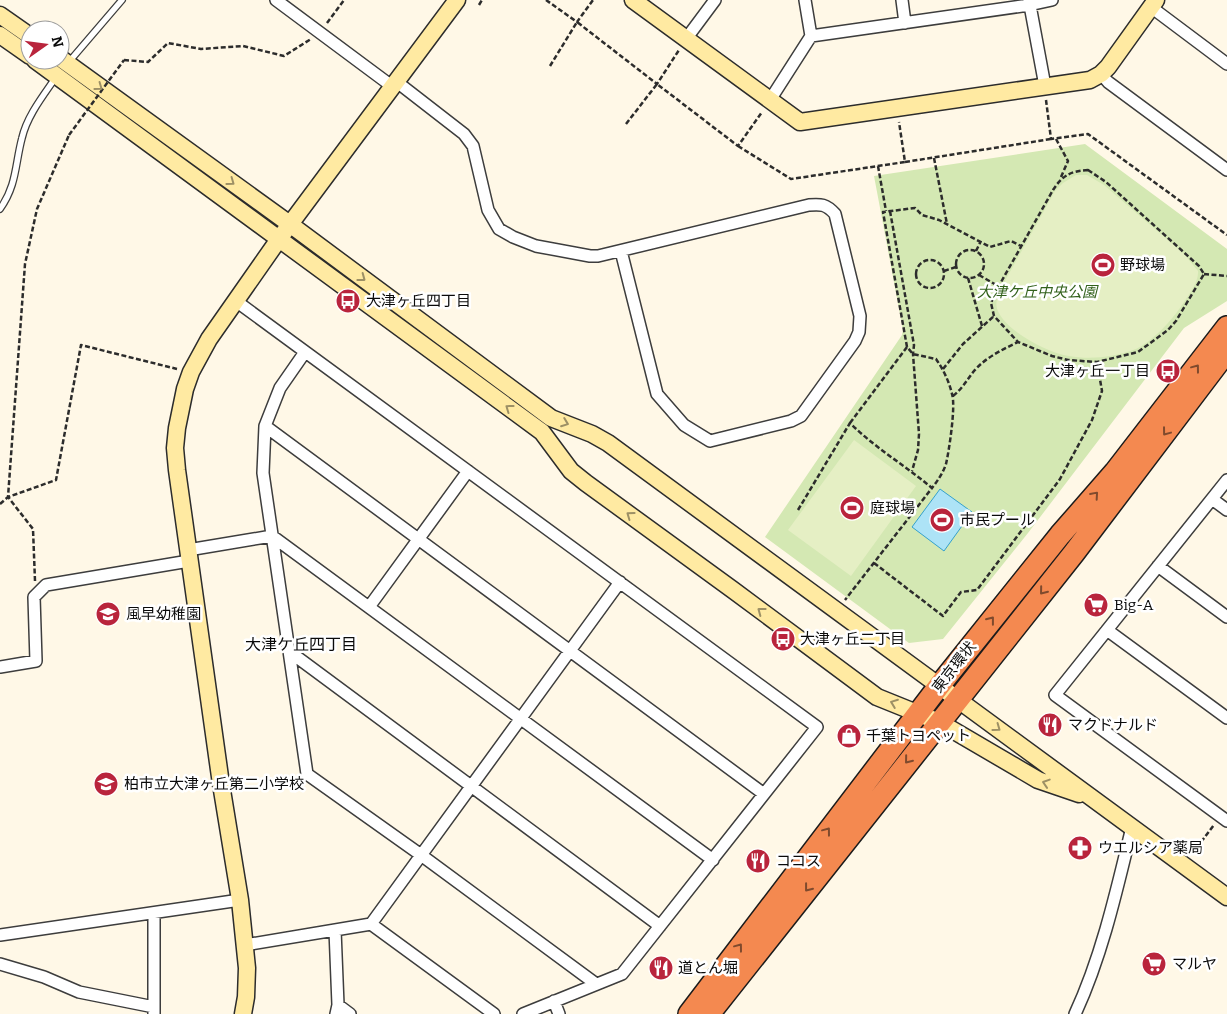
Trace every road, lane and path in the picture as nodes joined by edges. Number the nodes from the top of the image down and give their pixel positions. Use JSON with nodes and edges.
{"nodes":[{"id":1,"x":122,"y":0,"type":"edge"},
{"id":2,"x":276,"y":0,"type":"edge"},
{"id":3,"x":344,"y":0,"type":"edge"},
{"id":4,"x":458,"y":0,"type":"edge"},
{"id":5,"x":482,"y":0,"type":"edge"},
{"id":6,"x":546,"y":0,"type":"edge"},
{"id":7,"x":593,"y":0,"type":"edge"},
{"id":8,"x":633,"y":0,"type":"edge"},
{"id":9,"x":715,"y":0,"type":"edge"},
{"id":10,"x":805,"y":0,"type":"edge"},
{"id":11,"x":902,"y":0,"type":"edge"},
{"id":12,"x":1052,"y":0,"type":"edge"},
{"id":13,"x":1029,"y":2,"type":"edge"},
{"id":14,"x":1153,"y":4,"type":"edge"},
{"id":15,"x":479,"y":5,"type":"dead end"},
{"id":16,"x":0,"y":15,"type":"edge"},
{"id":17,"x":577,"y":22,"type":"junction"},
{"id":18,"x":905,"y":22,"type":"junction"},
{"id":19,"x":20,"y":29,"type":"edge"},
{"id":20,"x":320,"y":33,"type":"junction"},
{"id":21,"x":0,"y":36,"type":"edge"},
{"id":22,"x":811,"y":36,"type":"junction"},
{"id":23,"x":686,"y":39,"type":"junction"},
{"id":24,"x":20,"y":49,"type":"edge"},
{"id":25,"x":70,"y":57,"type":"edge"},
{"id":26,"x":1227,"y":64,"type":"edge"},
{"id":27,"x":550,"y":66,"type":"dead end"},
{"id":28,"x":59,"y":70,"type":"edge"},
{"id":29,"x":67,"y":70,"type":"edge"},
{"id":30,"x":68,"y":70,"type":"edge"},
{"id":31,"x":1101,"y":74,"type":"junction"},
{"id":32,"x":657,"y":84,"type":"junction"},
{"id":33,"x":395,"y":85,"type":"junction"},
{"id":34,"x":1045,"y":86,"type":"junction"},
{"id":35,"x":770,"y":100,"type":"junction"},
{"id":36,"x":896,"y":107,"type":"junction"},
{"id":37,"x":626,"y":124,"type":"dead end"},
{"id":38,"x":1056,"y":138,"type":"junction"},
{"id":39,"x":1051,"y":139,"type":"junction"},
{"id":40,"x":738,"y":146,"type":"junction"},
{"id":41,"x":934,"y":158,"type":"junction"},
{"id":42,"x":905,"y":162,"type":"junction"},
{"id":43,"x":878,"y":166,"type":"junction"},
{"id":44,"x":1227,"y":170,"type":"edge"},
{"id":45,"x":1061,"y":177,"type":"junction"},
{"id":46,"x":0,"y":208,"type":"edge"},
{"id":47,"x":890,"y":211,"type":"junction"},
{"id":48,"x":886,"y":212,"type":"junction"},
{"id":49,"x":947,"y":224,"type":"junction"},
{"id":50,"x":291,"y":225,"type":"junction"},
{"id":51,"x":1227,"y":235,"type":"edge"},
{"id":52,"x":280,"y":239,"type":"junction"},
{"id":53,"x":981,"y":241,"type":"junction"},
{"id":54,"x":1021,"y":246,"type":"junction"},
{"id":55,"x":621,"y":250,"type":"junction"},
{"id":56,"x":976,"y":251,"type":"junction"},
{"id":57,"x":956,"y":267,"type":"junction"},
{"id":58,"x":944,"y":271,"type":"junction"},
{"id":59,"x":1204,"y":274,"type":"junction"},
{"id":60,"x":979,"y":275,"type":"junction"},
{"id":61,"x":1227,"y":276,"type":"edge"},
{"id":62,"x":968,"y":278,"type":"junction"},
{"id":63,"x":998,"y":286,"type":"junction"},
{"id":64,"x":236,"y":301,"type":"junction"},
{"id":65,"x":994,"y":316,"type":"junction"},
{"id":66,"x":982,"y":326,"type":"junction"},
{"id":67,"x":1227,"y":327,"type":"edge"},
{"id":68,"x":1018,"y":342,"type":"junction"},
{"id":69,"x":908,"y":346,"type":"junction"},
{"id":70,"x":1227,"y":351,"type":"edge"},
{"id":71,"x":305,"y":352,"type":"junction"},
{"id":72,"x":913,"y":354,"type":"junction"},
{"id":73,"x":1098,"y":362,"type":"junction"},
{"id":74,"x":943,"y":369,"type":"junction"},
{"id":75,"x":191,"y":372,"type":"junction"},
{"id":76,"x":953,"y":396,"type":"junction"},
{"id":77,"x":850,"y":423,"type":"junction"},
{"id":78,"x":264,"y":426,"type":"junction"},
{"id":79,"x":468,"y":471,"type":"junction"},
{"id":80,"x":912,"y":471,"type":"junction"},
{"id":81,"x":1227,"y":480,"type":"edge"},
{"id":82,"x":932,"y":488,"type":"junction"},
{"id":83,"x":8,"y":497,"type":"junction"},
{"id":84,"x":1212,"y":499,"type":"junction"},
{"id":85,"x":0,"y":504,"type":"edge"},
{"id":86,"x":798,"y":510,"type":"dead end"},
{"id":87,"x":1227,"y":510,"type":"edge"},
{"id":88,"x":272,"y":536,"type":"junction"},
{"id":89,"x":419,"y":539,"type":"junction"},
{"id":90,"x":188,"y":556,"type":"junction"},
{"id":91,"x":874,"y":563,"type":"junction"},
{"id":92,"x":1158,"y":566,"type":"junction"},
{"id":93,"x":34,"y":582,"type":"dead end"},
{"id":94,"x":620,"y":582,"type":"junction"},
{"id":95,"x":845,"y":600,"type":"dead end"},
{"id":96,"x":368,"y":607,"type":"junction"},
{"id":97,"x":1227,"y":617,"type":"edge"},
{"id":98,"x":1107,"y":630,"type":"junction"},
{"id":99,"x":571,"y":651,"type":"junction"},
{"id":100,"x":290,"y":652,"type":"junction"},
{"id":101,"x":0,"y":667,"type":"edge"},
{"id":102,"x":939,"y":686,"type":"junction"},
{"id":103,"x":957,"y":699,"type":"junction"},
{"id":104,"x":918,"y":713,"type":"junction"},
{"id":105,"x":520,"y":718,"type":"junction"},
{"id":106,"x":1227,"y":718,"type":"edge"},
{"id":107,"x":939,"y":722,"type":"junction"},
{"id":108,"x":471,"y":785,"type":"junction"},
{"id":109,"x":764,"y":794,"type":"junction"},
{"id":110,"x":1093,"y":798,"type":"junction"},
{"id":111,"x":1225,"y":815,"type":"edge"},
{"id":112,"x":1132,"y":827,"type":"junction"},
{"id":113,"x":1192,"y":854,"type":"dead end"},
{"id":114,"x":421,"y":855,"type":"junction"},
{"id":115,"x":713,"y":860,"type":"junction"},
{"id":116,"x":1227,"y":897,"type":"edge"},
{"id":117,"x":240,"y":900,"type":"junction"},
{"id":118,"x":154,"y":913,"type":"junction"},
{"id":119,"x":371,"y":924,"type":"junction"},
{"id":120,"x":660,"y":926,"type":"junction"},
{"id":121,"x":335,"y":930,"type":"junction"},
{"id":122,"x":0,"y":935,"type":"edge"},
{"id":123,"x":245,"y":945,"type":"junction"},
{"id":124,"x":0,"y":964,"type":"edge"},
{"id":125,"x":596,"y":984,"type":"junction"},
{"id":126,"x":554,"y":1001,"type":"junction"},
{"id":127,"x":154,"y":1010,"type":"edge"},
{"id":128,"x":337,"y":1010,"type":"edge"},
{"id":129,"x":243,"y":1014,"type":"edge"},
{"id":130,"x":350,"y":1014,"type":"edge"},
{"id":131,"x":494,"y":1014,"type":"edge"},
{"id":132,"x":522,"y":1014,"type":"edge"},
{"id":133,"x":559,"y":1014,"type":"edge"},
{"id":134,"x":689,"y":1014,"type":"edge"},
{"id":135,"x":708,"y":1014,"type":"edge"},
{"id":136,"x":1075,"y":1014,"type":"edge"}],
"edges":[{"from":1,"to":25,"type":"lane"},
{"from":2,"to":20,"type":"street"},
{"from":3,"to":20,"type":"path"},
{"from":4,"to":33,"type":"street"},
{"from":5,"to":15,"type":"path"},
{"from":6,"to":17,"type":"path"},
{"from":7,"to":17,"type":"path"},
{"from":8,"to":23,"type":"street"},
{"from":9,"to":23,"type":"street"},
{"from":10,"to":22,"type":"street"},
{"from":11,"to":18,"type":"street"},
{"from":12,"to":13,"type":"street"},
{"from":13,"to":18,"type":"street"},
{"from":13,"to":34,"type":"street"},
{"from":14,"to":26,"type":"street"},
{"from":14,"to":31,"type":"street"},
{"from":16,"to":19,"type":"street"},
{"from":17,"to":27,"type":"path"},
{"from":17,"to":32,"type":"path"},
{"from":18,"to":22,"type":"street"},
{"from":20,"to":33,"type":"street"},
{"from":20,"to":83,"type":"path","bridge":true},
{"from":21,"to":24,"type":"street"},
{"from":22,"to":35,"type":"street"},
{"from":23,"to":32,"type":"path"},
{"from":23,"to":35,"type":"street"},
{"from":28,"to":46,"type":"lane"},
{"from":29,"to":52,"type":"street"},
{"from":30,"to":50,"type":"street","one_way":true},
{"from":31,"to":34,"type":"street"},
{"from":31,"to":44,"type":"street"},
{"from":32,"to":37,"type":"path"},
{"from":32,"to":40,"type":"path"},
{"from":33,"to":50,"type":"street"},
{"from":33,"to":55,"type":"street"},
{"from":34,"to":36,"type":"street"},
{"from":34,"to":39,"type":"path"},
{"from":35,"to":36,"type":"street"},
{"from":35,"to":40,"type":"path"},
{"from":36,"to":42,"type":"path"},
{"from":38,"to":39,"type":"path"},
{"from":38,"to":45,"type":"path"},
{"from":38,"to":51,"type":"path"},
{"from":39,"to":41,"type":"path"},
{"from":40,"to":43,"type":"path"},
{"from":41,"to":42,"type":"path"},
{"from":41,"to":49,"type":"path"},
{"from":42,"to":43,"type":"path"},
{"from":43,"to":48,"type":"path"},
{"from":45,"to":54,"type":"path"},
{"from":45,"to":59,"type":"path"},
{"from":47,"to":48,"type":"path"},
{"from":47,"to":49,"type":"path"},
{"from":47,"to":72,"type":"path"},
{"from":48,"to":69,"type":"path"},
{"from":49,"to":53,"type":"path"},
{"from":50,"to":52,"type":"street"},
{"from":50,"to":102,"type":"street","one_way":true},
{"from":52,"to":64,"type":"street"},
{"from":104,"to":52,"type":"street","one_way":true},
{"from":53,"to":54,"type":"path"},
{"from":53,"to":56,"type":"path"},
{"from":54,"to":63,"type":"path"},
{"from":55,"to":55,"type":"street"},
{"from":56,"to":57,"type":"path"},
{"from":56,"to":60,"type":"path"},
{"from":57,"to":58,"type":"path"},
{"from":57,"to":62,"type":"path"},
{"from":58,"to":58,"type":"path"},
{"from":59,"to":61,"type":"path"},
{"from":59,"to":73,"type":"path"},
{"from":60,"to":62,"type":"path"},
{"from":60,"to":63,"type":"path"},
{"from":62,"to":66,"type":"path"},
{"from":63,"to":65,"type":"path"},
{"from":64,"to":71,"type":"street"},
{"from":64,"to":75,"type":"street"},
{"from":65,"to":66,"type":"path"},
{"from":65,"to":68,"type":"path"},
{"from":66,"to":74,"type":"path"},
{"from":102,"to":67,"type":"highway","name":"東京環状","one_way":true},
{"from":68,"to":73,"type":"path"},
{"from":68,"to":76,"type":"path"},
{"from":69,"to":72,"type":"path"},
{"from":69,"to":77,"type":"path"},
{"from":70,"to":103,"type":"highway","name":"東京環状","one_way":true},
{"from":71,"to":78,"type":"street"},
{"from":71,"to":79,"type":"street"},
{"from":72,"to":74,"type":"path"},
{"from":72,"to":80,"type":"path"},
{"from":73,"to":91,"type":"path"},
{"from":74,"to":76,"type":"path"},
{"from":75,"to":83,"type":"path"},
{"from":75,"to":90,"type":"street"},
{"from":76,"to":82,"type":"path"},
{"from":77,"to":80,"type":"path"},
{"from":77,"to":86,"type":"path"},
{"from":78,"to":88,"type":"street"},
{"from":78,"to":89,"type":"street"},
{"from":79,"to":89,"type":"street"},
{"from":79,"to":94,"type":"street"},
{"from":80,"to":82,"type":"path"},
{"from":81,"to":84,"type":"street"},
{"from":82,"to":91,"type":"path"},
{"from":83,"to":85,"type":"path"},
{"from":83,"to":93,"type":"path"},
{"from":84,"to":87,"type":"street"},
{"from":84,"to":92,"type":"street"},
{"from":88,"to":90,"type":"street"},
{"from":88,"to":96,"type":"street"},
{"from":88,"to":100,"type":"street"},
{"from":89,"to":96,"type":"street"},
{"from":89,"to":99,"type":"street"},
{"from":90,"to":101,"type":"street"},
{"from":90,"to":117,"type":"street"},
{"from":91,"to":95,"type":"path"},
{"from":92,"to":97,"type":"street"},
{"from":92,"to":98,"type":"street"},
{"from":94,"to":99,"type":"street"},
{"from":94,"to":109,"type":"street"},
{"from":96,"to":105,"type":"street"},
{"from":98,"to":106,"type":"street"},
{"from":98,"to":111,"type":"street"},
{"from":99,"to":105,"type":"street"},
{"from":99,"to":109,"type":"street"},
{"from":100,"to":108,"type":"street"},
{"from":100,"to":114,"type":"street"},
{"from":102,"to":103,"type":"street"},
{"from":102,"to":104,"type":"highway","name":"東京環状"},
{"from":103,"to":107,"type":"highway","name":"東京環状"},
{"from":103,"to":110,"type":"street","one_way":true},
{"from":104,"to":107,"type":"street"},
{"from":134,"to":104,"type":"highway","name":"東京環状","one_way":true},
{"from":105,"to":108,"type":"street"},
{"from":105,"to":115,"type":"street"},
{"from":110,"to":107,"type":"street","one_way":true},
{"from":107,"to":135,"type":"highway","name":"東京環状","one_way":true},
{"from":108,"to":114,"type":"street"},
{"from":108,"to":120,"type":"street"},
{"from":109,"to":115,"type":"street"},
{"from":110,"to":112,"type":"street"},
{"from":111,"to":113,"type":"path"},
{"from":112,"to":116,"type":"street"},
{"from":112,"to":136,"type":"street"},
{"from":114,"to":119,"type":"street"},
{"from":114,"to":125,"type":"street"},
{"from":115,"to":120,"type":"street"},
{"from":117,"to":118,"type":"street"},
{"from":117,"to":123,"type":"street"},
{"from":118,"to":122,"type":"street"},
{"from":118,"to":127,"type":"street"},
{"from":119,"to":121,"type":"street"},
{"from":119,"to":131,"type":"street"},
{"from":120,"to":125,"type":"street"},
{"from":121,"to":123,"type":"street"},
{"from":121,"to":128,"type":"street"},
{"from":123,"to":129,"type":"street"},
{"from":124,"to":127,"type":"street"},
{"from":125,"to":126,"type":"street"},
{"from":126,"to":132,"type":"street"},
{"from":126,"to":133,"type":"street"},
{"from":128,"to":130,"type":"street"}]}
